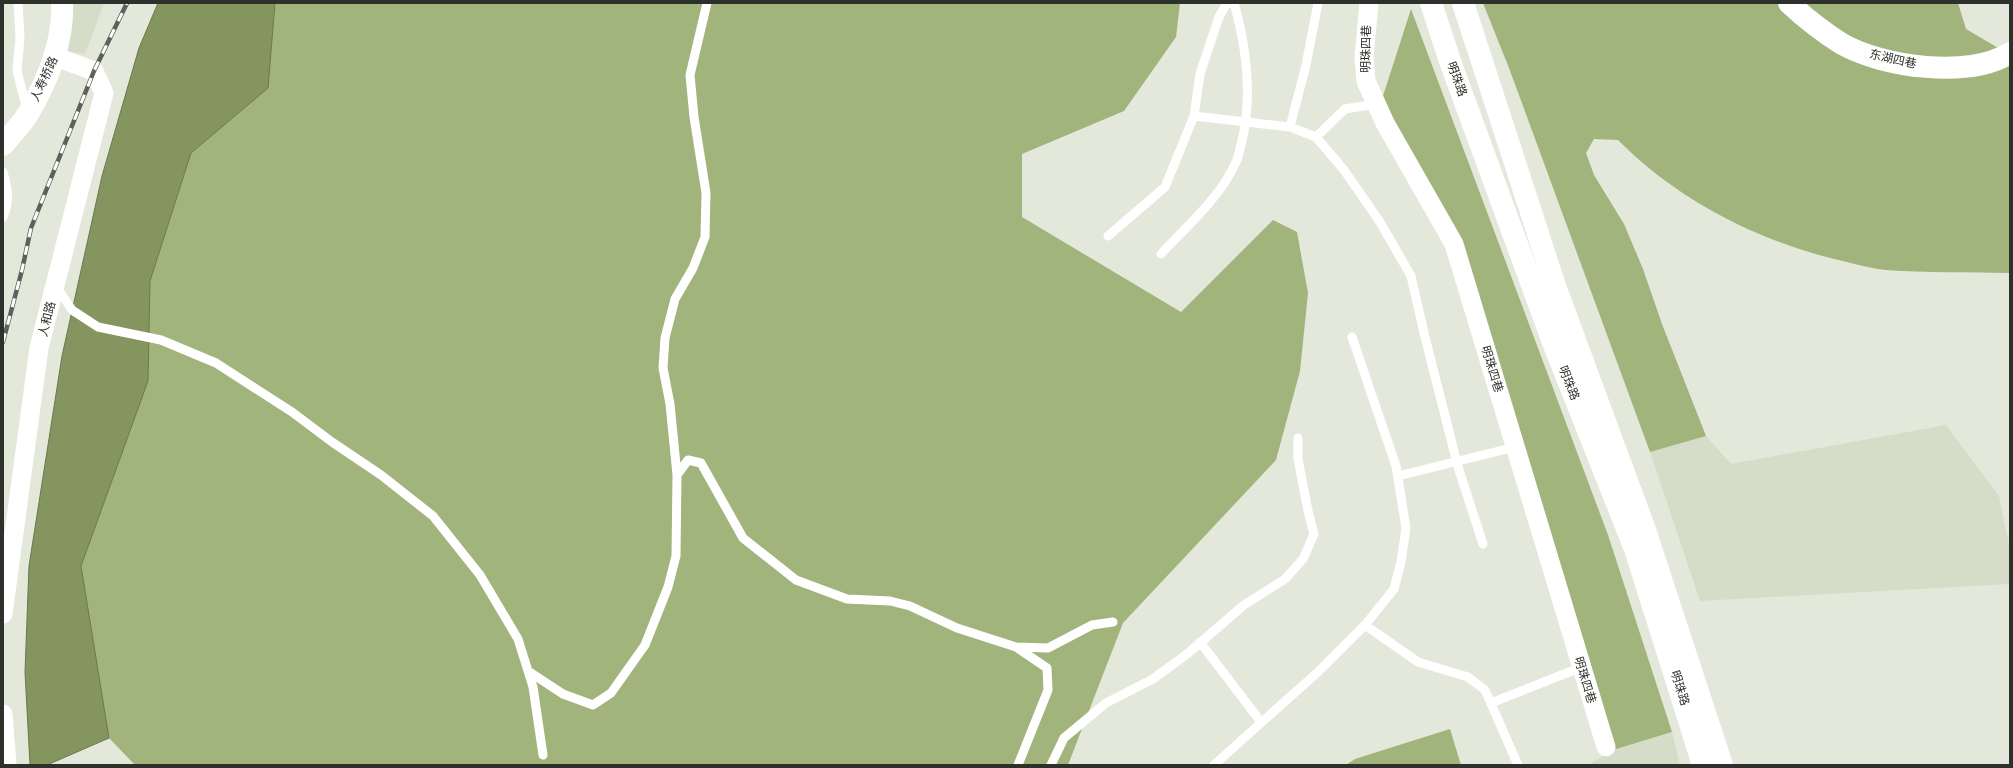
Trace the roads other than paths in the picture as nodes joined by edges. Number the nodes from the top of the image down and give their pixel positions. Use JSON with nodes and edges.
{"nodes":[{"id":1,"x":18,"y":3,"type":"edge"},
{"id":2,"x":62,"y":3,"type":"edge"},
{"id":3,"x":707,"y":3,"type":"edge"},
{"id":4,"x":1227,"y":3,"type":"edge"},
{"id":5,"x":1234,"y":3,"type":"edge"},
{"id":6,"x":1318,"y":3,"type":"edge"},
{"id":7,"x":1369,"y":3,"type":"edge"},
{"id":8,"x":1430,"y":3,"type":"edge"},
{"id":9,"x":1463,"y":3,"type":"edge"},
{"id":10,"x":1789,"y":3,"type":"edge"},
{"id":11,"x":2010,"y":53,"type":"edge"},
{"id":12,"x":56,"y":57,"type":"junction"},
{"id":13,"x":1376,"y":104,"type":"junction"},
{"id":14,"x":28,"y":114,"type":"junction"},
{"id":15,"x":1194,"y":116,"type":"junction"},
{"id":16,"x":1247,"y":122,"type":"junction"},
{"id":17,"x":1290,"y":127,"type":"junction"},
{"id":18,"x":1316,"y":137,"type":"junction"},
{"id":19,"x":3,"y":145,"type":"edge"},
{"id":20,"x":3,"y":172,"type":"edge"},
{"id":21,"x":3,"y":217,"type":"edge"},
{"id":22,"x":1108,"y":236,"type":"dead end"},
{"id":23,"x":1161,"y":254,"type":"dead end"},
{"id":24,"x":55,"y":285,"type":"junction"},
{"id":25,"x":1352,"y":337,"type":"dead end"},
{"id":26,"x":1298,"y":438,"type":"dead end"},
{"id":27,"x":1515,"y":447,"type":"junction"},
{"id":28,"x":1457,"y":461,"type":"junction"},
{"id":29,"x":677,"y":475,"type":"junction"},
{"id":30,"x":1398,"y":476,"type":"junction"},
{"id":31,"x":1483,"y":544,"type":"dead end"},
{"id":32,"x":3,"y":614,"type":"edge"},
{"id":33,"x":1113,"y":622,"type":"dead end"},
{"id":34,"x":1365,"y":625,"type":"junction"},
{"id":35,"x":1200,"y":642,"type":"junction"},
{"id":36,"x":1016,"y":647,"type":"junction"},
{"id":37,"x":1582,"y":667,"type":"junction"},
{"id":38,"x":528,"y":671,"type":"junction"},
{"id":39,"x":1491,"y":703,"type":"junction"},
{"id":40,"x":3,"y":714,"type":"edge"},
{"id":41,"x":1261,"y":722,"type":"junction"},
{"id":42,"x":1606,"y":747,"type":"dead end"},
{"id":43,"x":543,"y":755,"type":"dead end"},
{"id":44,"x":7,"y":765,"type":"edge"},
{"id":45,"x":1018,"y":765,"type":"edge"},
{"id":46,"x":1051,"y":765,"type":"edge"},
{"id":47,"x":1214,"y":765,"type":"edge"},
{"id":48,"x":1518,"y":765,"type":"edge"},
{"id":49,"x":1703,"y":765,"type":"edge"},
{"id":50,"x":1722,"y":765,"type":"edge"}],
"edges":[{"from":1,"to":14,"type":"lane"},
{"from":2,"to":12,"type":"main road","name":"人寿桥路"},
{"from":3,"to":29,"type":"lane"},
{"from":4,"to":15,"type":"lane"},
{"from":5,"to":16,"type":"lane"},
{"from":6,"to":17,"type":"lane"},
{"from":7,"to":13,"type":"street","name":"明珠四巷"},
{"from":8,"to":49,"type":"main road","name":"明珠路"},
{"from":9,"to":50,"type":"main road","name":"明珠路"},
{"from":10,"to":11,"type":"main road","name":"东湖四巷"},
{"from":12,"to":14,"type":"main road","name":"人寿桥路"},
{"from":12,"to":24,"type":"street","name":"人和路"},
{"from":13,"to":18,"type":"lane"},
{"from":13,"to":27,"type":"street","name":"明珠四巷"},
{"from":14,"to":19,"type":"main road","name":"人寿桥路"},
{"from":15,"to":16,"type":"lane"},
{"from":15,"to":22,"type":"lane"},
{"from":16,"to":17,"type":"lane"},
{"from":16,"to":23,"type":"lane"},
{"from":17,"to":18,"type":"lane"},
{"from":18,"to":28,"type":"lane"},
{"from":20,"to":21,"type":"lane"},
{"from":24,"to":32,"type":"street","name":"人和路"},
{"from":24,"to":38,"type":"lane"},
{"from":25,"to":30,"type":"lane"},
{"from":26,"to":35,"type":"lane"},
{"from":27,"to":28,"type":"lane"},
{"from":27,"to":37,"type":"street","name":"明珠四巷"},
{"from":28,"to":30,"type":"lane"},
{"from":28,"to":31,"type":"lane"},
{"from":29,"to":36,"type":"lane"},
{"from":29,"to":38,"type":"lane"},
{"from":30,"to":34,"type":"lane"},
{"from":33,"to":36,"type":"lane"},
{"from":34,"to":39,"type":"lane"},
{"from":34,"to":41,"type":"lane"},
{"from":35,"to":41,"type":"lane"},
{"from":35,"to":46,"type":"lane"},
{"from":36,"to":45,"type":"lane"},
{"from":37,"to":39,"type":"lane"},
{"from":37,"to":42,"type":"street","name":"明珠四巷"},
{"from":38,"to":43,"type":"lane"},
{"from":39,"to":48,"type":"lane"},
{"from":40,"to":44,"type":"street"},
{"from":41,"to":47,"type":"lane"}]}
